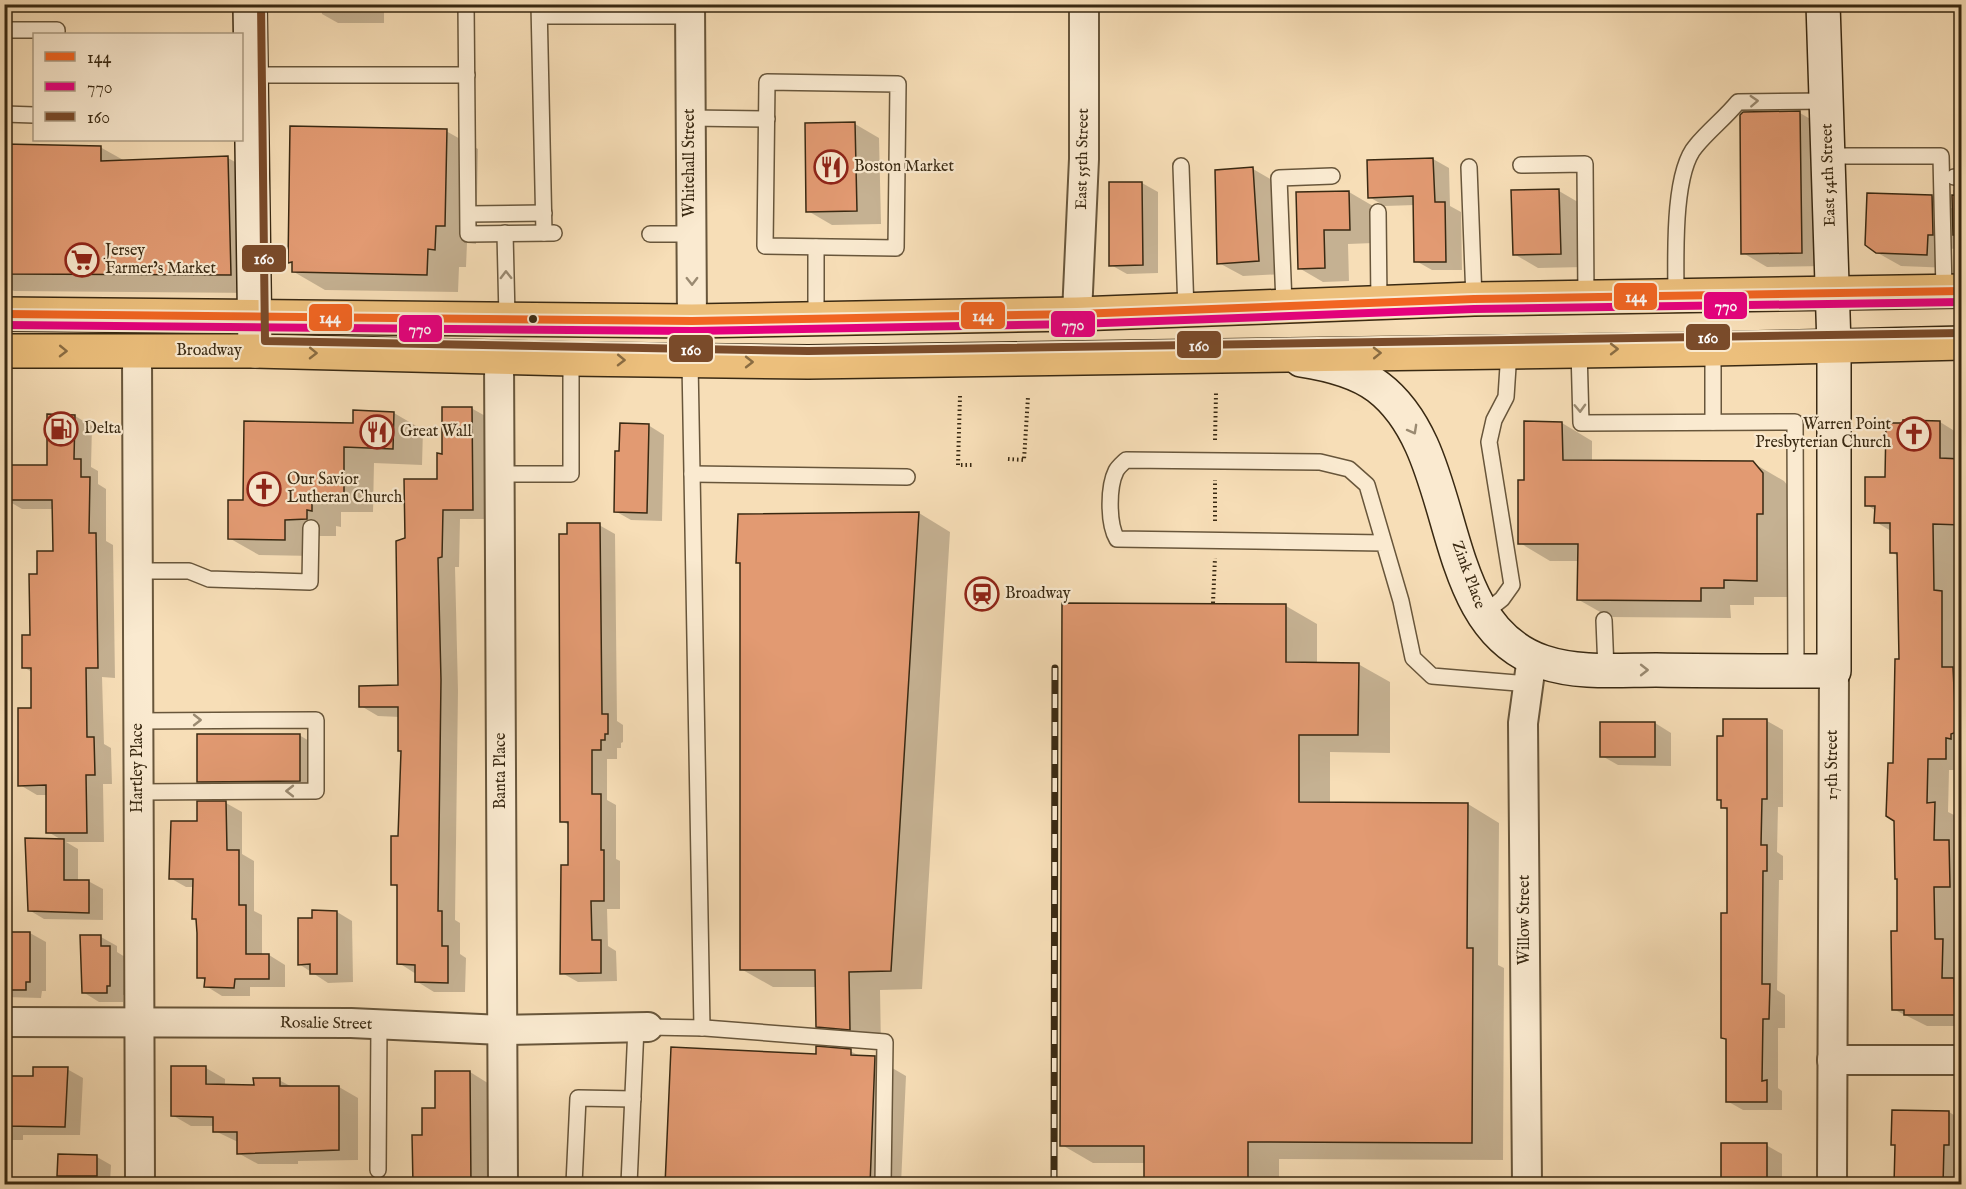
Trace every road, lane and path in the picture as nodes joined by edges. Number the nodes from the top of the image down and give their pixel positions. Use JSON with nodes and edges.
{"nodes":[{"id":1,"x":250,"y":4,"type":"edge"},
{"id":2,"x":466,"y":4,"type":"edge"},
{"id":3,"x":1084,"y":4,"type":"edge"},
{"id":4,"x":1823,"y":4,"type":"edge"},
{"id":5,"x":540,"y":10,"type":"edge"},
{"id":6,"x":607,"y":10,"type":"edge"},
{"id":7,"x":690,"y":10,"type":"edge"},
{"id":8,"x":4,"y":30,"type":"edge"},
{"id":9,"x":57,"y":33,"type":"edge"},
{"id":10,"x":251,"y":75,"type":"junction"},
{"id":11,"x":467,"y":75,"type":"junction"},
{"id":12,"x":1826,"y":101,"type":"junction"},
{"id":13,"x":247,"y":113,"type":"edge"},
{"id":14,"x":4,"y":114,"type":"edge"},
{"id":15,"x":33,"y":115,"type":"edge"},
{"id":16,"x":690,"y":118,"type":"junction"},
{"id":17,"x":767,"y":119,"type":"junction"},
{"id":18,"x":1828,"y":156,"type":"junction"},
{"id":19,"x":1521,"y":165,"type":"dead end"},
{"id":20,"x":1181,"y":166,"type":"dead end"},
{"id":21,"x":1469,"y":167,"type":"dead end"},
{"id":22,"x":1332,"y":176,"type":"dead end"},
{"id":23,"x":1378,"y":212,"type":"dead end"},
{"id":24,"x":543,"y":213,"type":"junction"},
{"id":25,"x":469,"y":214,"type":"junction"},
{"id":26,"x":505,"y":233,"type":"junction"},
{"id":27,"x":650,"y":234,"type":"dead end"},
{"id":28,"x":691,"y":234,"type":"junction"},
{"id":29,"x":816,"y":247,"type":"junction"},
{"id":30,"x":1953,"y":291,"type":"edge"},
{"id":31,"x":1833,"y":293,"type":"junction"},
{"id":32,"x":1676,"y":297,"type":"junction"},
{"id":33,"x":1586,"y":298,"type":"junction"},
{"id":34,"x":1474,"y":299,"type":"junction"},
{"id":35,"x":1379,"y":302,"type":"junction"},
{"id":36,"x":1284,"y":304,"type":"junction"},
{"id":37,"x":1186,"y":310,"type":"junction"},
{"id":38,"x":4,"y":314,"type":"edge"},
{"id":39,"x":1077,"y":314,"type":"junction"},
{"id":40,"x":255,"y":316,"type":"junction"},
{"id":41,"x":507,"y":317,"type":"junction"},
{"id":42,"x":816,"y":319,"type":"junction"},
{"id":43,"x":692,"y":321,"type":"junction"},
{"id":44,"x":1962,"y":343,"type":"edge"},
{"id":45,"x":1834,"y":346,"type":"junction"},
{"id":46,"x":1713,"y":349,"type":"junction"},
{"id":47,"x":1579,"y":350,"type":"junction"},
{"id":48,"x":4,"y":351,"type":"edge"},
{"id":49,"x":255,"y":351,"type":"junction"},
{"id":50,"x":1509,"y":351,"type":"junction"},
{"id":51,"x":137,"y":352,"type":"junction"},
{"id":52,"x":1255,"y":354,"type":"junction"},
{"id":53,"x":499,"y":358,"type":"junction"},
{"id":54,"x":571,"y":359,"type":"junction"},
{"id":55,"x":690,"y":362,"type":"junction"},
{"id":56,"x":1216,"y":393,"type":"dead end"},
{"id":57,"x":960,"y":396,"type":"dead end"},
{"id":58,"x":1028,"y":397,"type":"dead end"},
{"id":59,"x":1713,"y":422,"type":"junction"},
{"id":60,"x":1008,"y":459,"type":"dead end"},
{"id":61,"x":1215,"y":461,"type":"junction"},
{"id":62,"x":973,"y":465,"type":"dead end"},
{"id":63,"x":500,"y":474,"type":"junction"},
{"id":64,"x":692,"y":474,"type":"junction"},
{"id":65,"x":906,"y":477,"type":"dead end"},
{"id":66,"x":311,"y":528,"type":"dead end"},
{"id":67,"x":1215,"y":541,"type":"junction"},
{"id":68,"x":1384,"y":543,"type":"junction"},
{"id":69,"x":138,"y":571,"type":"junction"},
{"id":70,"x":1213,"y":603,"type":"dead end"},
{"id":71,"x":1482,"y":615,"type":"junction"},
{"id":72,"x":1604,"y":620,"type":"dead end"},
{"id":73,"x":1530,"y":670,"type":"junction"},
{"id":74,"x":1606,"y":670,"type":"junction"},
{"id":75,"x":1796,"y":671,"type":"junction"},
{"id":76,"x":1834,"y":671,"type":"junction"},
{"id":77,"x":138,"y":721,"type":"junction"},
{"id":78,"x":138,"y":792,"type":"junction"},
{"id":79,"x":4,"y":1022,"type":"edge"},
{"id":80,"x":139,"y":1022,"type":"junction"},
{"id":81,"x":379,"y":1024,"type":"junction"},
{"id":82,"x":642,"y":1027,"type":"junction"},
{"id":83,"x":702,"y":1028,"type":"junction"},
{"id":84,"x":502,"y":1030,"type":"junction"},
{"id":85,"x":1832,"y":1060,"type":"junction"},
{"id":86,"x":1962,"y":1060,"type":"edge"},
{"id":87,"x":633,"y":1099,"type":"junction"},
{"id":88,"x":378,"y":1170,"type":"dead end"},
{"id":89,"x":140,"y":1185,"type":"edge"},
{"id":90,"x":503,"y":1185,"type":"edge"},
{"id":91,"x":574,"y":1185,"type":"edge"},
{"id":92,"x":629,"y":1185,"type":"edge"},
{"id":93,"x":883,"y":1185,"type":"edge"},
{"id":94,"x":1527,"y":1185,"type":"edge"},
{"id":95,"x":1832,"y":1185,"type":"edge"}],
"edges":[{"from":1,"to":10,"type":"street"},
{"from":2,"to":11,"type":"lane"},
{"from":3,"to":39,"type":"street","name":"East 55th Street"},
{"from":4,"to":12,"type":"street","name":"East 54th Street"},
{"from":5,"to":6,"type":"lane"},
{"from":5,"to":24,"type":"lane"},
{"from":6,"to":7,"type":"lane"},
{"from":7,"to":16,"type":"street","name":"Whitehall Street"},
{"from":8,"to":9,"type":"lane"},
{"from":10,"to":11,"type":"lane"},
{"from":10,"to":13,"type":"street"},
{"from":11,"to":25,"type":"lane"},
{"from":12,"to":18,"type":"street","name":"East 54th Street"},
{"from":32,"to":12,"type":"lane","one_way":true},
{"from":13,"to":40,"type":"street"},
{"from":14,"to":15,"type":"lane"},
{"from":16,"to":17,"type":"lane"},
{"from":16,"to":28,"type":"street","name":"Whitehall Street"},
{"from":17,"to":29,"type":"lane"},
{"from":17,"to":29,"type":"lane"},
{"from":18,"to":30,"type":"lane"},
{"from":18,"to":31,"type":"street","name":"East 54th Street"},
{"from":19,"to":33,"type":"lane"},
{"from":20,"to":37,"type":"lane"},
{"from":21,"to":34,"type":"lane"},
{"from":22,"to":36,"type":"lane"},
{"from":23,"to":35,"type":"lane"},
{"from":24,"to":25,"type":"lane"},
{"from":24,"to":26,"type":"lane"},
{"from":25,"to":26,"type":"lane"},
{"from":41,"to":26,"type":"lane","one_way":true},
{"from":27,"to":28,"type":"lane"},
{"from":28,"to":43,"type":"street","name":"Whitehall Street","one_way":true},
{"from":29,"to":42,"type":"lane"},
{"from":30,"to":31,"type":"main road"},
{"from":31,"to":32,"type":"main road"},
{"from":31,"to":45,"type":"street","name":"East 54th Street"},
{"from":32,"to":33,"type":"main road"},
{"from":33,"to":34,"type":"main road"},
{"from":34,"to":35,"type":"main road"},
{"from":35,"to":36,"type":"main road"},
{"from":36,"to":37,"type":"main road"},
{"from":37,"to":39,"type":"main road"},
{"from":38,"to":40,"type":"main road"},
{"from":39,"to":42,"type":"main road"},
{"from":40,"to":41,"type":"main road"},
{"from":40,"to":49,"type":"street"},
{"from":41,"to":43,"type":"main road"},
{"from":42,"to":43,"type":"main road"},
{"from":44,"to":45,"type":"main road","name":"Broadway"},
{"from":45,"to":46,"type":"main road","name":"Broadway"},
{"from":45,"to":76,"type":"street","name":"17th Street"},
{"from":47,"to":46,"type":"main road","name":"Broadway","one_way":true},
{"from":46,"to":59,"type":"lane"},
{"from":47,"to":50,"type":"main road","name":"Broadway"},
{"from":47,"to":59,"type":"lane","one_way":true},
{"from":48,"to":51,"type":"main road","name":"Broadway","one_way":true},
{"from":49,"to":51,"type":"main road","name":"Broadway"},
{"from":49,"to":53,"type":"main road","name":"Broadway","one_way":true},
{"from":52,"to":50,"type":"main road","name":"Broadway","one_way":true},
{"from":50,"to":71,"type":"lane"},
{"from":51,"to":69,"type":"street","name":"Hartley Place"},
{"from":55,"to":52,"type":"main road","name":"Broadway","one_way":true},
{"from":52,"to":71,"type":"street","name":"Zink Place","one_way":true},
{"from":53,"to":54,"type":"main road","name":"Broadway"},
{"from":53,"to":63,"type":"street","name":"Banta Place"},
{"from":54,"to":55,"type":"main road","name":"Broadway","one_way":true},
{"from":54,"to":63,"type":"lane"},
{"from":55,"to":64,"type":"lane"},
{"from":56,"to":61,"type":"path"},
{"from":57,"to":62,"type":"path"},
{"from":58,"to":60,"type":"path"},
{"from":59,"to":75,"type":"lane"},
{"from":61,"to":67,"type":"path"},
{"from":61,"to":67,"type":"lane"},
{"from":61,"to":68,"type":"lane"},
{"from":63,"to":84,"type":"street","name":"Banta Place"},
{"from":64,"to":65,"type":"lane"},
{"from":64,"to":83,"type":"lane"},
{"from":66,"to":69,"type":"lane"},
{"from":67,"to":68,"type":"lane"},
{"from":67,"to":70,"type":"path"},
{"from":68,"to":73,"type":"lane"},
{"from":69,"to":77,"type":"street","name":"Hartley Place"},
{"from":71,"to":73,"type":"street","name":"Zink Place"},
{"from":72,"to":74,"type":"lane"},
{"from":73,"to":74,"type":"street","name":"Zink Place"},
{"from":73,"to":94,"type":"street","name":"Willow Street"},
{"from":74,"to":75,"type":"street","name":"Zink Place","one_way":true},
{"from":75,"to":76,"type":"street","name":"Zink Place"},
{"from":76,"to":85,"type":"street","name":"17th Street"},
{"from":77,"to":78,"type":"street","name":"Hartley Place"},
{"from":77,"to":78,"type":"lane","one_way":true},
{"from":78,"to":80,"type":"street","name":"Hartley Place"},
{"from":79,"to":80,"type":"street","name":"Rosalie Street"},
{"from":80,"to":81,"type":"street","name":"Rosalie Street"},
{"from":80,"to":89,"type":"street","name":"Hartley Place"},
{"from":81,"to":84,"type":"street","name":"Rosalie Street"},
{"from":81,"to":88,"type":"lane"},
{"from":82,"to":83,"type":"lane"},
{"from":82,"to":84,"type":"street","name":"Rosalie Street"},
{"from":82,"to":87,"type":"lane"},
{"from":83,"to":93,"type":"lane"},
{"from":84,"to":90,"type":"street","name":"Banta Place"},
{"from":85,"to":86,"type":"street"},
{"from":85,"to":95,"type":"street","name":"17th Street"},
{"from":87,"to":91,"type":"lane"},
{"from":87,"to":92,"type":"lane"}]}
